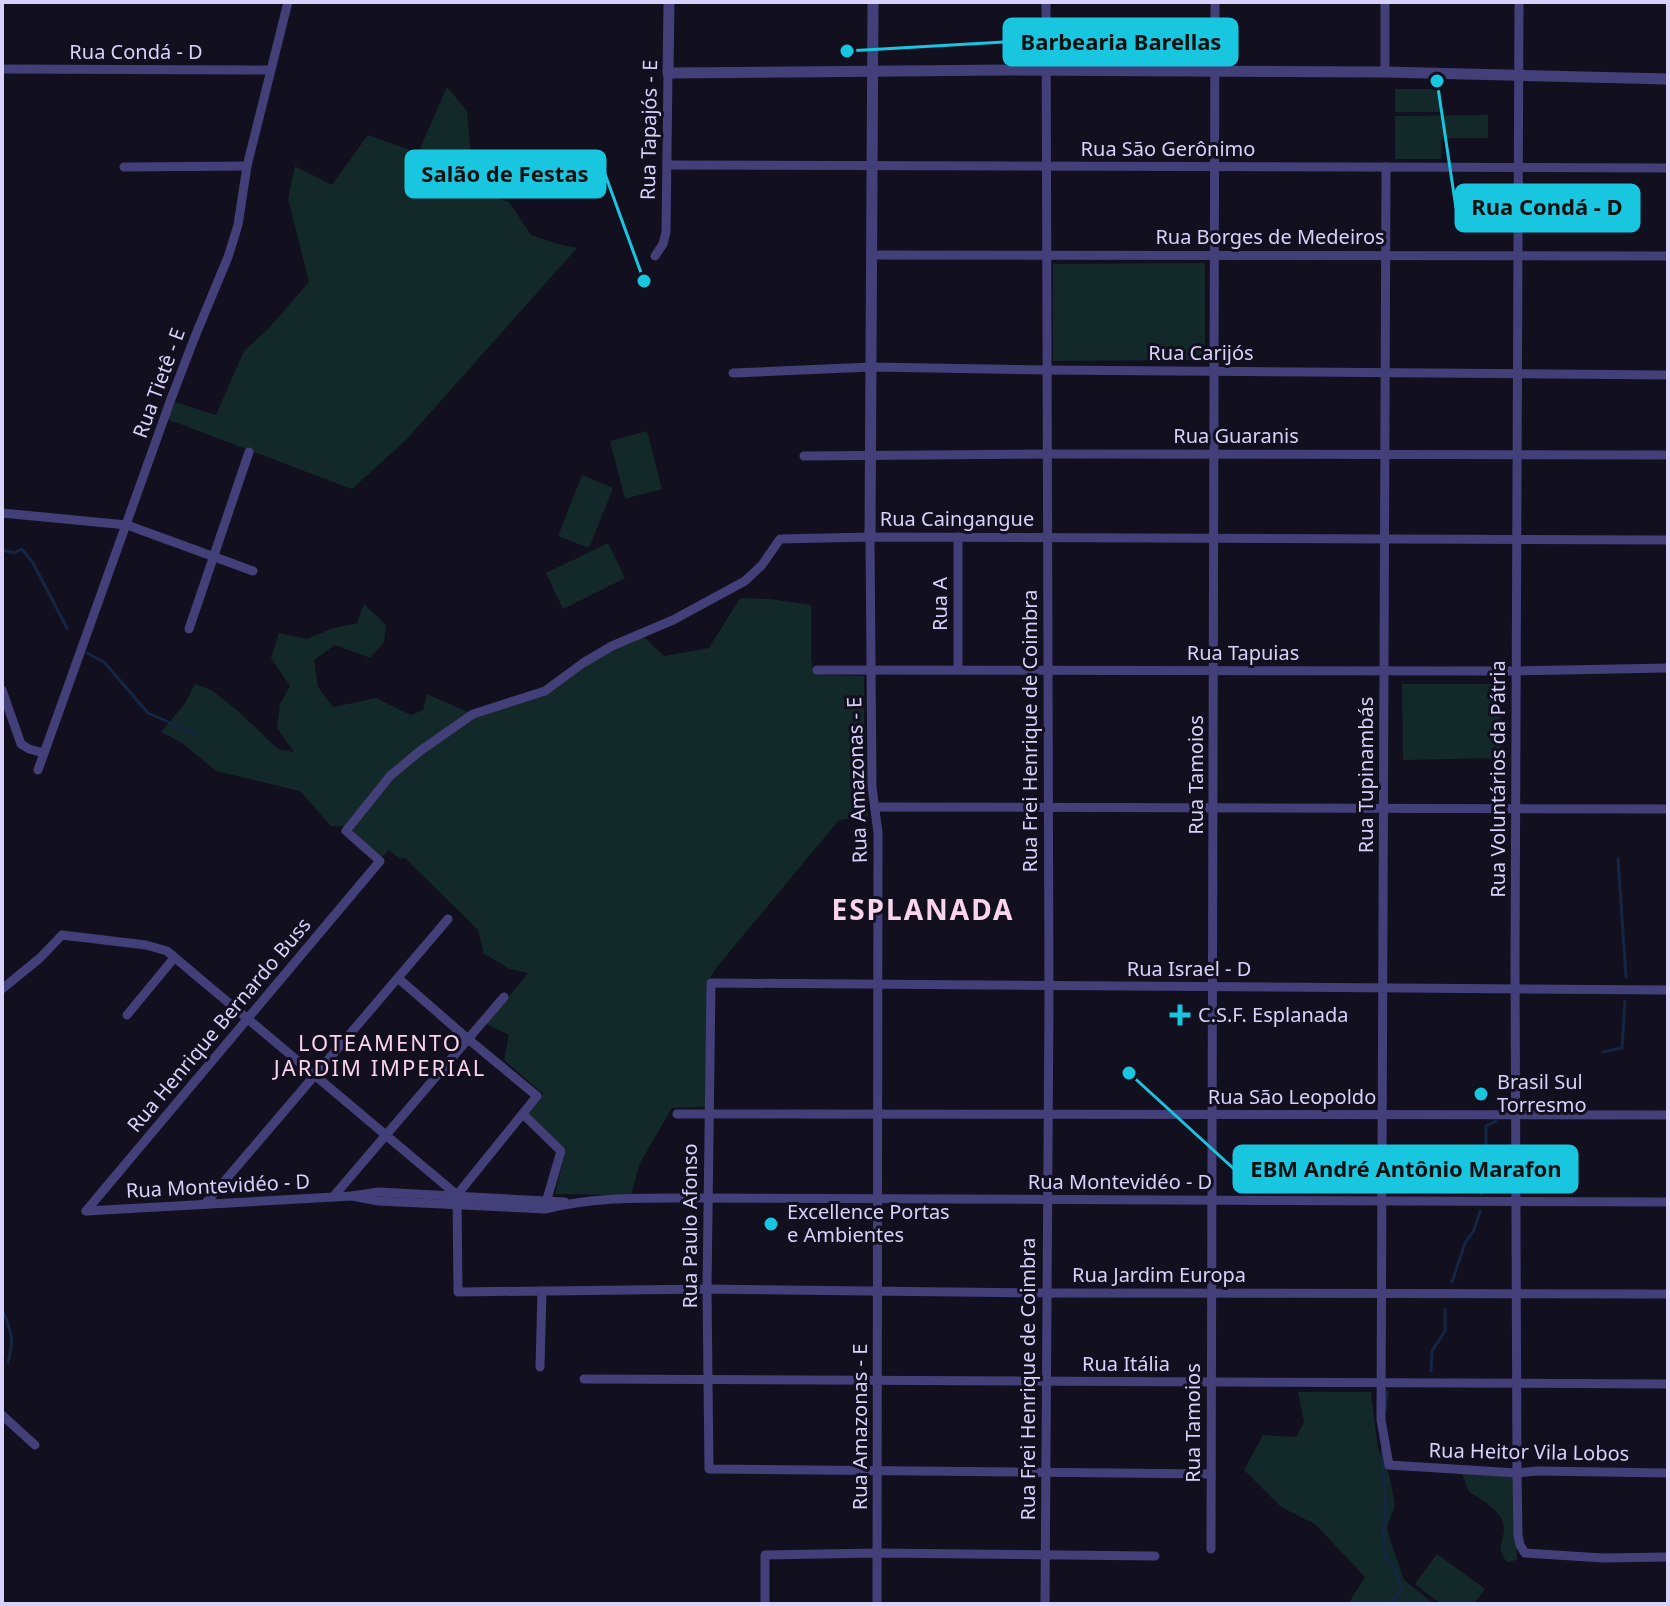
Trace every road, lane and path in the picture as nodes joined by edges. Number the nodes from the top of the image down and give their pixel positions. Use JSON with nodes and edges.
{"nodes":[{"id":1,"x":288,"y":2,"type":"edge"},
{"id":2,"x":669,"y":2,"type":"edge"},
{"id":3,"x":873,"y":2,"type":"edge"},
{"id":4,"x":1046,"y":2,"type":"edge"},
{"id":5,"x":1215,"y":2,"type":"edge"},
{"id":6,"x":1385,"y":2,"type":"edge"},
{"id":7,"x":1519,"y":2,"type":"edge"},
{"id":8,"x":2,"y":69,"type":"edge"},
{"id":9,"x":270,"y":70,"type":"junction"},
{"id":10,"x":1046,"y":70,"type":"junction"},
{"id":11,"x":872,"y":71,"type":"junction"},
{"id":12,"x":1215,"y":71,"type":"junction"},
{"id":13,"x":1385,"y":72,"type":"junction"},
{"id":14,"x":668,"y":73,"type":"junction"},
{"id":15,"x":1519,"y":75,"type":"junction"},
{"id":16,"x":1668,"y":79,"type":"edge"},
{"id":17,"x":667,"y":165,"type":"junction"},
{"id":18,"x":247,"y":166,"type":"junction"},
{"id":19,"x":872,"y":166,"type":"junction"},
{"id":20,"x":1046,"y":166,"type":"junction"},
{"id":21,"x":124,"y":167,"type":"dead end"},
{"id":22,"x":1215,"y":167,"type":"junction"},
{"id":23,"x":1386,"y":167,"type":"junction"},
{"id":24,"x":1518,"y":168,"type":"junction"},
{"id":25,"x":1668,"y":168,"type":"edge"},
{"id":26,"x":871,"y":255,"type":"junction"},
{"id":27,"x":1046,"y":255,"type":"junction"},
{"id":28,"x":1215,"y":255,"type":"junction"},
{"id":29,"x":1387,"y":255,"type":"junction"},
{"id":30,"x":1518,"y":255,"type":"junction"},
{"id":31,"x":655,"y":256,"type":"dead end"},
{"id":32,"x":1668,"y":256,"type":"edge"},
{"id":33,"x":871,"y":367,"type":"junction"},
{"id":34,"x":1047,"y":370,"type":"junction"},
{"id":35,"x":1214,"y":372,"type":"junction"},
{"id":36,"x":733,"y":373,"type":"dead end"},
{"id":37,"x":1386,"y":373,"type":"junction"},
{"id":38,"x":1517,"y":374,"type":"junction"},
{"id":39,"x":1668,"y":375,"type":"edge"},
{"id":40,"x":249,"y":452,"type":"dead end"},
{"id":41,"x":1047,"y":454,"type":"junction"},
{"id":42,"x":1214,"y":454,"type":"junction"},
{"id":43,"x":1386,"y":454,"type":"junction"},
{"id":44,"x":1517,"y":455,"type":"junction"},
{"id":45,"x":1668,"y":455,"type":"edge"},
{"id":46,"x":804,"y":456,"type":"dead end"},
{"id":47,"x":870,"y":456,"type":"junction"},
{"id":48,"x":2,"y":513,"type":"edge"},
{"id":49,"x":127,"y":525,"type":"junction"},
{"id":50,"x":870,"y":537,"type":"junction"},
{"id":51,"x":958,"y":537,"type":"junction"},
{"id":52,"x":1047,"y":537,"type":"junction"},
{"id":53,"x":1214,"y":537,"type":"junction"},
{"id":54,"x":1385,"y":539,"type":"junction"},
{"id":55,"x":1516,"y":539,"type":"junction"},
{"id":56,"x":1668,"y":540,"type":"edge"},
{"id":57,"x":214,"y":556,"type":"junction"},
{"id":58,"x":253,"y":571,"type":"dead end"},
{"id":59,"x":189,"y":629,"type":"dead end"},
{"id":60,"x":1668,"y":668,"type":"edge"},
{"id":61,"x":817,"y":670,"type":"dead end"},
{"id":62,"x":871,"y":670,"type":"junction"},
{"id":63,"x":958,"y":670,"type":"junction"},
{"id":64,"x":1048,"y":671,"type":"junction"},
{"id":65,"x":1214,"y":671,"type":"junction"},
{"id":66,"x":1385,"y":671,"type":"junction"},
{"id":67,"x":1516,"y":671,"type":"junction"},
{"id":68,"x":2,"y":690,"type":"edge"},
{"id":69,"x":44,"y":753,"type":"junction"},
{"id":70,"x":38,"y":770,"type":"dead end"},
{"id":71,"x":875,"y":807,"type":"junction"},
{"id":72,"x":1048,"y":808,"type":"junction"},
{"id":73,"x":1214,"y":808,"type":"junction"},
{"id":74,"x":1384,"y":808,"type":"junction"},
{"id":75,"x":1516,"y":809,"type":"junction"},
{"id":76,"x":1668,"y":809,"type":"edge"},
{"id":77,"x":380,"y":861,"type":"joint"},
{"id":78,"x":448,"y":919,"type":"dead end"},
{"id":79,"x":170,"y":954,"type":"junction"},
{"id":80,"x":398,"y":978,"type":"junction"},
{"id":81,"x":711,"y":983,"type":"joint"},
{"id":82,"x":878,"y":985,"type":"junction"},
{"id":83,"x":1049,"y":986,"type":"junction"},
{"id":84,"x":1211,"y":987,"type":"junction"},
{"id":85,"x":1384,"y":988,"type":"junction"},
{"id":86,"x":2,"y":989,"type":"edge"},
{"id":87,"x":1515,"y":989,"type":"junction"},
{"id":88,"x":1668,"y":990,"type":"edge"},
{"id":89,"x":504,"y":997,"type":"dead end"},
{"id":90,"x":127,"y":1015,"type":"dead end"},
{"id":91,"x":248,"y":1018,"type":"junction"},
{"id":92,"x":468,"y":1039,"type":"junction"},
{"id":93,"x":315,"y":1075,"type":"junction"},
{"id":94,"x":709,"y":1113,"type":"junction"},
{"id":95,"x":523,"y":1114,"type":"junction"},
{"id":96,"x":677,"y":1114,"type":"dead end"},
{"id":97,"x":878,"y":1114,"type":"junction"},
{"id":98,"x":1048,"y":1114,"type":"junction"},
{"id":99,"x":1211,"y":1114,"type":"junction"},
{"id":100,"x":1383,"y":1115,"type":"junction"},
{"id":101,"x":1516,"y":1115,"type":"junction"},
{"id":102,"x":1668,"y":1115,"type":"edge"},
{"id":103,"x":386,"y":1135,"type":"junction"},
{"id":104,"x":333,"y":1197,"type":"junction"},
{"id":105,"x":708,"y":1198,"type":"junction"},
{"id":106,"x":878,"y":1198,"type":"junction"},
{"id":107,"x":547,"y":1199,"type":"junction"},
{"id":108,"x":1047,"y":1199,"type":"junction"},
{"id":109,"x":457,"y":1200,"type":"junction"},
{"id":110,"x":1211,"y":1200,"type":"junction"},
{"id":111,"x":1383,"y":1201,"type":"junction"},
{"id":112,"x":1516,"y":1201,"type":"junction"},
{"id":113,"x":572,"y":1202,"type":"junction"},
{"id":114,"x":1668,"y":1202,"type":"edge"},
{"id":115,"x":205,"y":1204,"type":"junction"},
{"id":116,"x":86,"y":1211,"type":"joint"},
{"id":117,"x":707,"y":1289,"type":"junction"},
{"id":118,"x":542,"y":1291,"type":"junction"},
{"id":119,"x":878,"y":1291,"type":"junction"},
{"id":120,"x":1047,"y":1293,"type":"junction"},
{"id":121,"x":1211,"y":1293,"type":"junction"},
{"id":122,"x":1382,"y":1293,"type":"junction"},
{"id":123,"x":1516,"y":1294,"type":"junction"},
{"id":124,"x":1668,"y":1294,"type":"edge"},
{"id":125,"x":540,"y":1367,"type":"dead end"},
{"id":126,"x":584,"y":1379,"type":"dead end"},
{"id":127,"x":708,"y":1380,"type":"junction"},
{"id":128,"x":878,"y":1381,"type":"junction"},
{"id":129,"x":1046,"y":1382,"type":"junction"},
{"id":130,"x":1211,"y":1382,"type":"junction"},
{"id":131,"x":1382,"y":1383,"type":"junction"},
{"id":132,"x":1516,"y":1384,"type":"junction"},
{"id":133,"x":1668,"y":1384,"type":"edge"},
{"id":134,"x":2,"y":1415,"type":"edge"},
{"id":135,"x":35,"y":1445,"type":"dead end"},
{"id":136,"x":1389,"y":1465,"type":"joint"},
{"id":137,"x":878,"y":1471,"type":"junction"},
{"id":138,"x":1517,"y":1473,"type":"junction"},
{"id":139,"x":1668,"y":1473,"type":"edge"},
{"id":140,"x":1046,"y":1474,"type":"junction"},
{"id":141,"x":1211,"y":1474,"type":"junction"},
{"id":142,"x":1211,"y":1549,"type":"dead end"},
{"id":143,"x":877,"y":1553,"type":"junction"},
{"id":144,"x":1045,"y":1556,"type":"junction"},
{"id":145,"x":1155,"y":1556,"type":"dead end"},
{"id":146,"x":1668,"y":1557,"type":"edge"},
{"id":147,"x":765,"y":1604,"type":"edge"},
{"id":148,"x":877,"y":1604,"type":"edge"},
{"id":149,"x":1045,"y":1604,"type":"edge"}],
"edges":[{"from":1,"to":9,"type":"street","name":"Rua Tietê - E"},
{"from":2,"to":14,"type":"street","name":"Rua Tapajós - E"},
{"from":3,"to":11,"type":"street","name":"Rua Amazonas - E"},
{"from":4,"to":10,"type":"street","name":"Rua Frei Henrique de Coimbra"},
{"from":5,"to":12,"type":"street","name":"Rua Tamoios"},
{"from":6,"to":13,"type":"street"},
{"from":7,"to":15,"type":"street","name":"Rua Voluntários da Pátria"},
{"from":8,"to":9,"type":"street","name":"Rua Condá - D"},
{"from":9,"to":18,"type":"street","name":"Rua Tietê - E"},
{"from":10,"to":11,"type":"street"},
{"from":10,"to":12,"type":"street"},
{"from":10,"to":20,"type":"street","name":"Rua Frei Henrique de Coimbra"},
{"from":11,"to":14,"type":"street"},
{"from":11,"to":19,"type":"street","name":"Rua Amazonas - E"},
{"from":12,"to":13,"type":"street"},
{"from":12,"to":22,"type":"street","name":"Rua Tamoios"},
{"from":13,"to":15,"type":"street"},
{"from":14,"to":17,"type":"street","name":"Rua Tapajós - E"},
{"from":15,"to":16,"type":"street"},
{"from":15,"to":24,"type":"street","name":"Rua Voluntários da Pátria"},
{"from":17,"to":19,"type":"street","name":"Rua São Gerônimo"},
{"from":17,"to":31,"type":"street","name":"Rua Tapajós - E"},
{"from":18,"to":21,"type":"street"},
{"from":18,"to":49,"type":"street","name":"Rua Tietê - E"},
{"from":19,"to":20,"type":"street","name":"Rua São Gerônimo"},
{"from":19,"to":26,"type":"street","name":"Rua Amazonas - E"},
{"from":20,"to":22,"type":"street","name":"Rua São Gerônimo"},
{"from":20,"to":27,"type":"street","name":"Rua Frei Henrique de Coimbra"},
{"from":22,"to":23,"type":"street","name":"Rua São Gerônimo"},
{"from":22,"to":28,"type":"street","name":"Rua Tamoios"},
{"from":23,"to":24,"type":"street","name":"Rua São Gerônimo"},
{"from":23,"to":29,"type":"street","name":"Rua Tupinambás"},
{"from":24,"to":25,"type":"street","name":"Rua São Gerônimo"},
{"from":24,"to":30,"type":"street","name":"Rua Voluntários da Pátria"},
{"from":26,"to":27,"type":"street","name":"Rua Borges de Medeiros"},
{"from":26,"to":33,"type":"street","name":"Rua Amazonas - E"},
{"from":27,"to":28,"type":"street","name":"Rua Borges de Medeiros"},
{"from":27,"to":34,"type":"street","name":"Rua Frei Henrique de Coimbra"},
{"from":28,"to":29,"type":"street","name":"Rua Borges de Medeiros"},
{"from":28,"to":35,"type":"street","name":"Rua Tamoios"},
{"from":29,"to":30,"type":"street","name":"Rua Borges de Medeiros"},
{"from":29,"to":37,"type":"street","name":"Rua Tupinambás"},
{"from":30,"to":32,"type":"street","name":"Rua Borges de Medeiros"},
{"from":30,"to":38,"type":"street","name":"Rua Voluntários da Pátria"},
{"from":33,"to":34,"type":"street","name":"Rua Carijós"},
{"from":33,"to":36,"type":"street","name":"Rua Carijós"},
{"from":33,"to":47,"type":"street","name":"Rua Amazonas - E"},
{"from":34,"to":35,"type":"street","name":"Rua Carijós"},
{"from":34,"to":41,"type":"street","name":"Rua Frei Henrique de Coimbra"},
{"from":35,"to":37,"type":"street","name":"Rua Carijós"},
{"from":35,"to":42,"type":"street","name":"Rua Tamoios"},
{"from":37,"to":38,"type":"street","name":"Rua Carijós"},
{"from":37,"to":43,"type":"street","name":"Rua Tupinambás"},
{"from":38,"to":39,"type":"street","name":"Rua Carijós"},
{"from":38,"to":44,"type":"street","name":"Rua Voluntários da Pátria"},
{"from":40,"to":57,"type":"street"},
{"from":41,"to":42,"type":"street","name":"Rua Guaranis"},
{"from":41,"to":47,"type":"street","name":"Rua Guaranis"},
{"from":41,"to":52,"type":"street","name":"Rua Frei Henrique de Coimbra"},
{"from":42,"to":43,"type":"street","name":"Rua Guaranis"},
{"from":42,"to":53,"type":"street","name":"Rua Tamoios"},
{"from":43,"to":44,"type":"street","name":"Rua Guaranis"},
{"from":43,"to":54,"type":"street","name":"Rua Tupinambás"},
{"from":44,"to":45,"type":"street","name":"Rua Guaranis"},
{"from":44,"to":55,"type":"street","name":"Rua Voluntários da Pátria"},
{"from":46,"to":47,"type":"street","name":"Rua Guaranis"},
{"from":47,"to":50,"type":"street","name":"Rua Amazonas - E"},
{"from":48,"to":49,"type":"street"},
{"from":49,"to":57,"type":"street"},
{"from":49,"to":69,"type":"street","name":"Rua Tietê - E"},
{"from":50,"to":51,"type":"street","name":"Rua Caingangue"},
{"from":50,"to":62,"type":"street","name":"Rua Amazonas - E"},
{"from":50,"to":77,"type":"street","name":"Rua Caingangue"},
{"from":51,"to":52,"type":"street","name":"Rua Caingangue"},
{"from":51,"to":63,"type":"street","name":"Rua A"},
{"from":52,"to":53,"type":"street","name":"Rua Caingangue"},
{"from":52,"to":64,"type":"street","name":"Rua Frei Henrique de Coimbra"},
{"from":53,"to":54,"type":"street","name":"Rua Caingangue"},
{"from":53,"to":65,"type":"street","name":"Rua Tamoios"},
{"from":54,"to":55,"type":"street","name":"Rua Caingangue"},
{"from":54,"to":66,"type":"street","name":"Rua Tupinambás"},
{"from":55,"to":56,"type":"street","name":"Rua Caingangue"},
{"from":55,"to":67,"type":"street","name":"Rua Voluntários da Pátria"},
{"from":57,"to":58,"type":"street"},
{"from":57,"to":59,"type":"street"},
{"from":60,"to":67,"type":"street","name":"Rua Tapuias"},
{"from":61,"to":62,"type":"street","name":"Rua Tapuias"},
{"from":62,"to":63,"type":"street","name":"Rua Tapuias"},
{"from":62,"to":71,"type":"street","name":"Rua Amazonas - E"},
{"from":63,"to":64,"type":"street","name":"Rua Tapuias"},
{"from":64,"to":65,"type":"street","name":"Rua Tapuias"},
{"from":64,"to":72,"type":"street","name":"Rua Frei Henrique de Coimbra"},
{"from":65,"to":66,"type":"street","name":"Rua Tapuias"},
{"from":65,"to":73,"type":"street","name":"Rua Tamoios"},
{"from":66,"to":67,"type":"street","name":"Rua Tapuias"},
{"from":66,"to":74,"type":"street","name":"Rua Tupinambás"},
{"from":67,"to":75,"type":"street","name":"Rua Voluntários da Pátria"},
{"from":68,"to":69,"type":"street"},
{"from":69,"to":70,"type":"street","name":"Rua Tietê - E"},
{"from":71,"to":72,"type":"street"},
{"from":71,"to":82,"type":"street","name":"Rua Amazonas - E"},
{"from":72,"to":73,"type":"street"},
{"from":72,"to":83,"type":"street","name":"Rua Frei Henrique de Coimbra"},
{"from":73,"to":74,"type":"street"},
{"from":73,"to":84,"type":"street","name":"Rua Tamoios"},
{"from":74,"to":75,"type":"street"},
{"from":74,"to":85,"type":"street","name":"Rua Tupinambás"},
{"from":75,"to":76,"type":"street"},
{"from":75,"to":87,"type":"street","name":"Rua Voluntários da Pátria"},
{"from":77,"to":91,"type":"street","name":"Rua Henrique Bernardo Buss"},
{"from":78,"to":80,"type":"street"},
{"from":79,"to":86,"type":"street"},
{"from":79,"to":90,"type":"street"},
{"from":79,"to":91,"type":"street"},
{"from":80,"to":92,"type":"street"},
{"from":80,"to":93,"type":"street"},
{"from":81,"to":82,"type":"street","name":"Rua Israel - D"},
{"from":81,"to":94,"type":"street","name":"Rua Paulo Afonso"},
{"from":82,"to":83,"type":"street","name":"Rua Israel - D"},
{"from":82,"to":97,"type":"street","name":"Rua Amazonas - E"},
{"from":83,"to":84,"type":"street","name":"Rua Israel - D"},
{"from":83,"to":98,"type":"street","name":"Rua Frei Henrique de Coimbra"},
{"from":84,"to":85,"type":"street","name":"Rua Israel - D"},
{"from":84,"to":99,"type":"street","name":"Rua Tamoios"},
{"from":85,"to":87,"type":"street","name":"Rua Israel - D"},
{"from":85,"to":100,"type":"street","name":"Rua Tupinambás"},
{"from":87,"to":88,"type":"street","name":"Rua Israel - D"},
{"from":87,"to":101,"type":"street","name":"Rua Voluntários da Pátria"},
{"from":89,"to":92,"type":"street"},
{"from":91,"to":93,"type":"street"},
{"from":91,"to":116,"type":"street","name":"Rua Henrique Bernardo Buss"},
{"from":92,"to":95,"type":"street"},
{"from":92,"to":103,"type":"street"},
{"from":93,"to":103,"type":"street"},
{"from":93,"to":115,"type":"street"},
{"from":94,"to":96,"type":"street","name":"Rua São Leopoldo"},
{"from":94,"to":97,"type":"street","name":"Rua São Leopoldo"},
{"from":94,"to":105,"type":"street","name":"Rua Paulo Afonso"},
{"from":95,"to":107,"type":"street"},
{"from":95,"to":109,"type":"street"},
{"from":97,"to":98,"type":"street","name":"Rua São Leopoldo"},
{"from":97,"to":106,"type":"street","name":"Rua Amazonas - E"},
{"from":98,"to":99,"type":"street","name":"Rua São Leopoldo"},
{"from":98,"to":108,"type":"street","name":"Rua Frei Henrique de Coimbra"},
{"from":99,"to":100,"type":"street","name":"Rua São Leopoldo"},
{"from":99,"to":110,"type":"street","name":"Rua Tamoios"},
{"from":100,"to":101,"type":"street","name":"Rua São Leopoldo"},
{"from":100,"to":111,"type":"street","name":"Rua Tupinambás"},
{"from":101,"to":102,"type":"street","name":"Rua São Leopoldo"},
{"from":101,"to":112,"type":"street","name":"Rua Voluntários da Pátria"},
{"from":103,"to":104,"type":"street"},
{"from":103,"to":109,"type":"street"},
{"from":104,"to":109,"type":"street","name":"Rua Montevidéo - D"},
{"from":104,"to":115,"type":"street","name":"Rua Montevidéo - D"},
{"from":105,"to":106,"type":"street","name":"Rua Montevidéo - D"},
{"from":105,"to":113,"type":"street","name":"Rua Montevidéo - D"},
{"from":105,"to":117,"type":"street","name":"Rua Paulo Afonso"},
{"from":106,"to":108,"type":"street","name":"Rua Montevidéo - D"},
{"from":106,"to":119,"type":"street","name":"Rua Amazonas - E"},
{"from":107,"to":109,"type":"street","name":"Rua Montevidéo - D"},
{"from":107,"to":113,"type":"street","name":"Rua Montevidéo - D"},
{"from":108,"to":110,"type":"street","name":"Rua Montevidéo - D"},
{"from":108,"to":120,"type":"street","name":"Rua Frei Henrique de Coimbra"},
{"from":109,"to":113,"type":"street","name":"Rua Montevidéo - D"},
{"from":109,"to":118,"type":"street","name":"Rua Jardim Europa"},
{"from":110,"to":111,"type":"street","name":"Rua Montevidéo - D"},
{"from":110,"to":121,"type":"street","name":"Rua Tamoios"},
{"from":111,"to":112,"type":"street","name":"Rua Montevidéo - D"},
{"from":111,"to":122,"type":"street","name":"Rua Tupinambás"},
{"from":112,"to":114,"type":"street","name":"Rua Montevidéo - D"},
{"from":112,"to":123,"type":"street","name":"Rua Voluntários da Pátria"},
{"from":115,"to":116,"type":"street","name":"Rua Montevidéo - D"},
{"from":117,"to":118,"type":"street","name":"Rua Jardim Europa"},
{"from":117,"to":119,"type":"street","name":"Rua Jardim Europa"},
{"from":117,"to":127,"type":"street","name":"Rua Paulo Afonso"},
{"from":118,"to":125,"type":"street"},
{"from":119,"to":120,"type":"street","name":"Rua Jardim Europa"},
{"from":119,"to":128,"type":"street","name":"Rua Amazonas - E"},
{"from":120,"to":121,"type":"street","name":"Rua Jardim Europa"},
{"from":120,"to":129,"type":"street","name":"Rua Frei Henrique de Coimbra"},
{"from":121,"to":122,"type":"street","name":"Rua Jardim Europa"},
{"from":121,"to":130,"type":"street","name":"Rua Tamoios"},
{"from":122,"to":123,"type":"street","name":"Rua Jardim Europa"},
{"from":122,"to":131,"type":"street","name":"Rua Tupinambás"},
{"from":123,"to":124,"type":"street","name":"Rua Jardim Europa"},
{"from":123,"to":132,"type":"street","name":"Rua Voluntários da Pátria"},
{"from":126,"to":127,"type":"street","name":"Rua Itália"},
{"from":127,"to":128,"type":"street","name":"Rua Itália"},
{"from":127,"to":137,"type":"street","name":"Rua Paulo Afonso"},
{"from":128,"to":129,"type":"street","name":"Rua Itália"},
{"from":128,"to":137,"type":"street","name":"Rua Amazonas - E"},
{"from":129,"to":130,"type":"street","name":"Rua Itália"},
{"from":129,"to":140,"type":"street","name":"Rua Frei Henrique de Coimbra"},
{"from":130,"to":131,"type":"street","name":"Rua Itália"},
{"from":130,"to":141,"type":"street","name":"Rua Tamoios"},
{"from":131,"to":132,"type":"street","name":"Rua Itália"},
{"from":131,"to":136,"type":"street","name":"Rua Tupinambás"},
{"from":132,"to":133,"type":"street","name":"Rua Itália"},
{"from":132,"to":138,"type":"street","name":"Rua Voluntários da Pátria"},
{"from":134,"to":135,"type":"street"},
{"from":136,"to":138,"type":"street","name":"Rua Heitor Vila Lobos"},
{"from":137,"to":140,"type":"street"},
{"from":137,"to":143,"type":"street","name":"Rua Amazonas - E"},
{"from":138,"to":139,"type":"street","name":"Rua Heitor Vila Lobos"},
{"from":138,"to":146,"type":"street","name":"Rua Voluntários da Pátria"},
{"from":140,"to":141,"type":"street"},
{"from":140,"to":144,"type":"street","name":"Rua Frei Henrique de Coimbra"},
{"from":141,"to":142,"type":"street","name":"Rua Tamoios"},
{"from":143,"to":144,"type":"street"},
{"from":143,"to":147,"type":"street"},
{"from":143,"to":148,"type":"street","name":"Rua Amazonas - E"},
{"from":144,"to":145,"type":"street"},
{"from":144,"to":149,"type":"street","name":"Rua Frei Henrique de Coimbra"}]}
